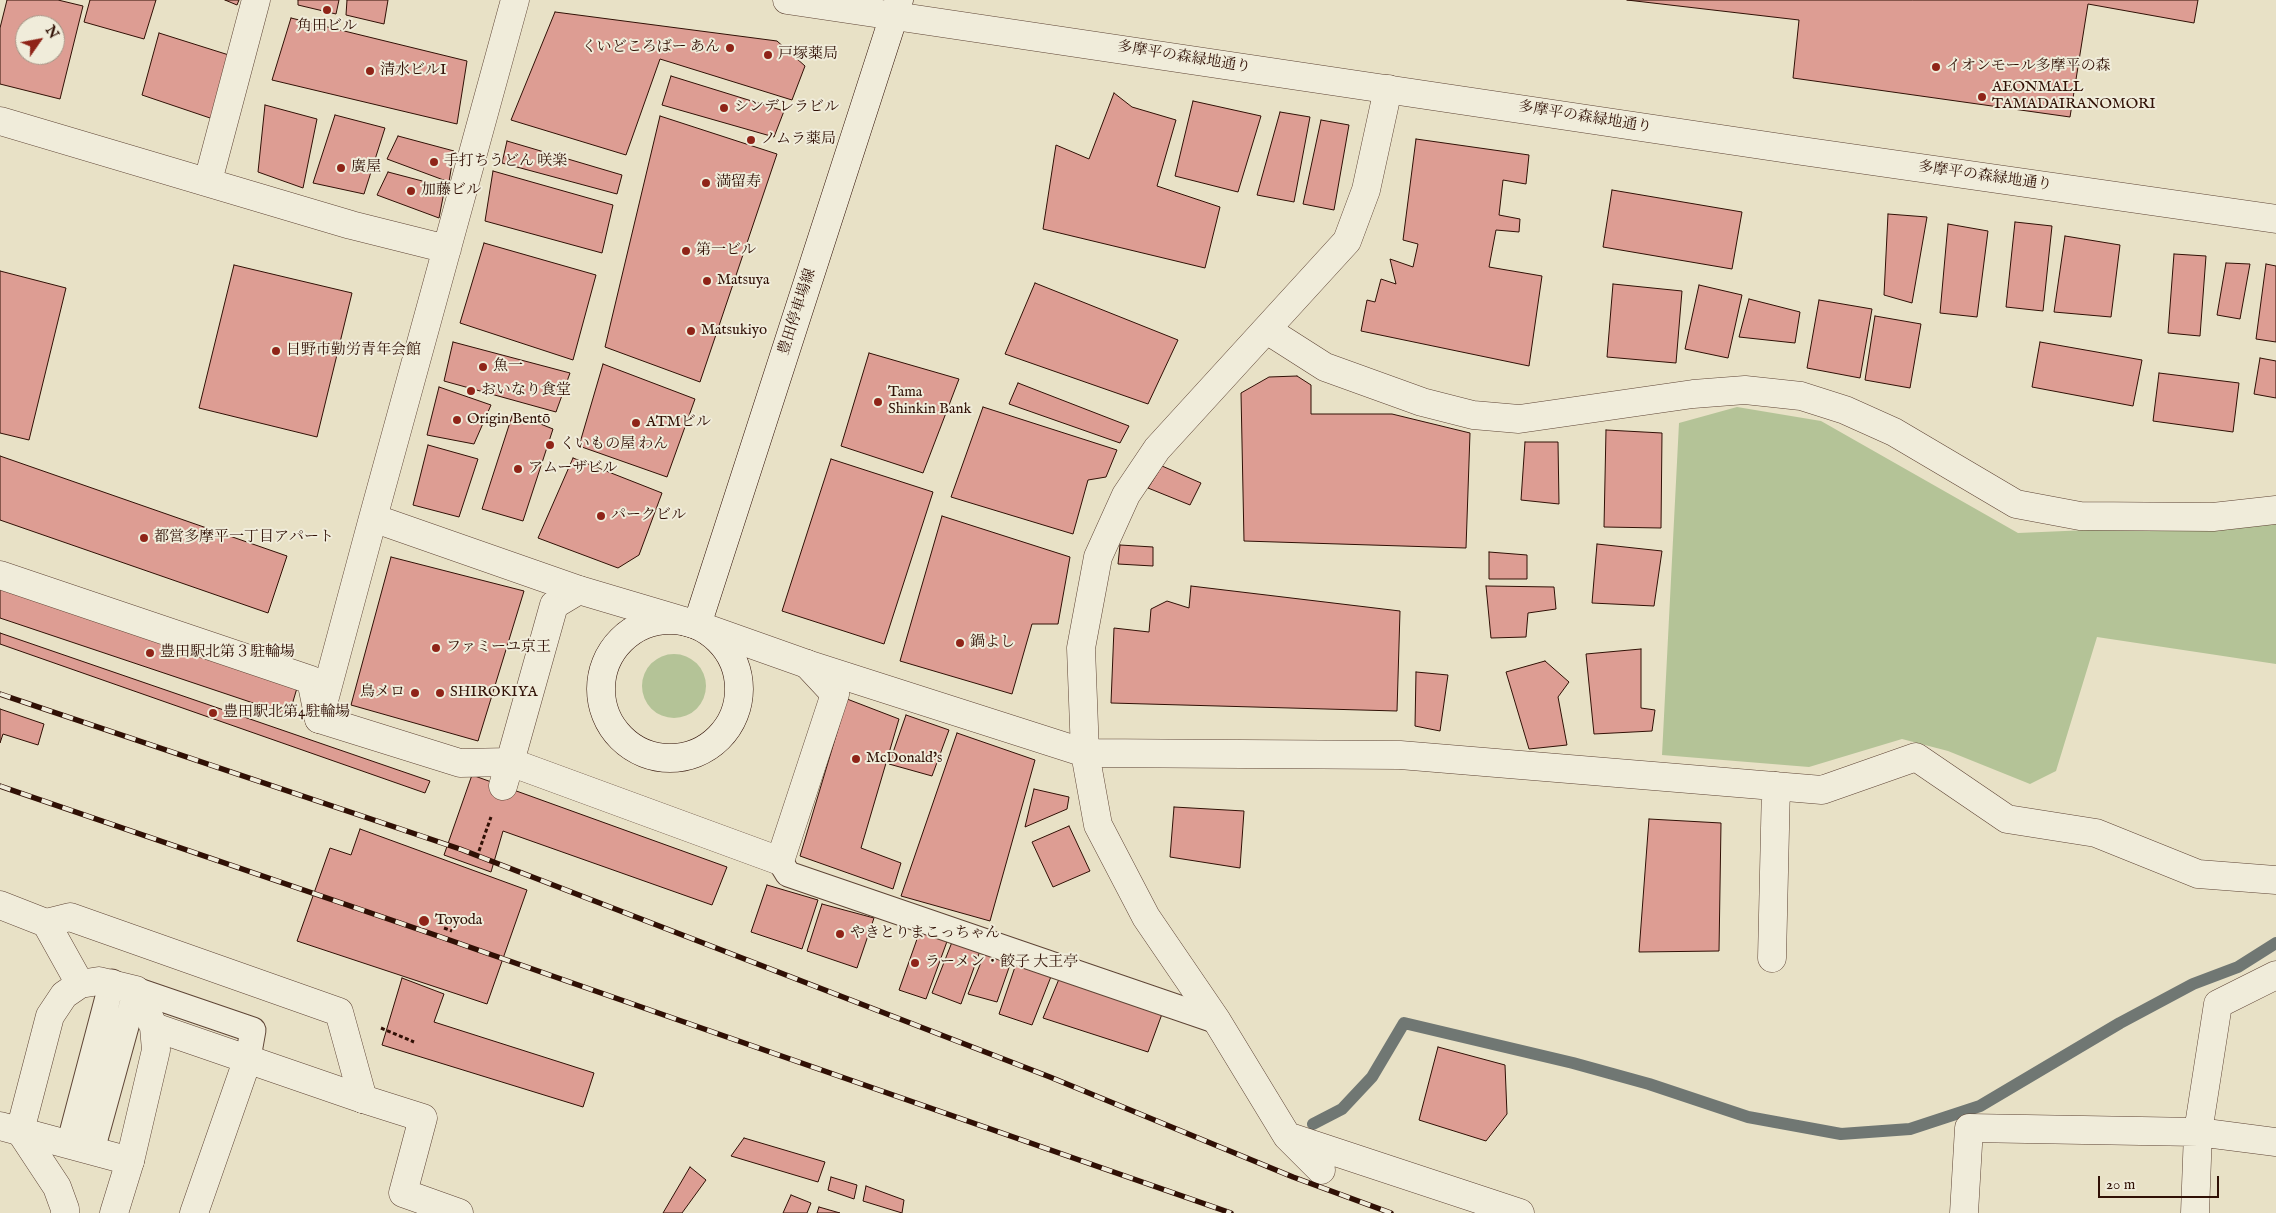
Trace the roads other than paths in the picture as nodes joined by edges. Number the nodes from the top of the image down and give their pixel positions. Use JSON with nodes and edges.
{"nodes":[{"id":1,"x":256,"y":0,"type":"edge"},
{"id":2,"x":515,"y":0,"type":"edge"},
{"id":3,"x":787,"y":0,"type":"edge"},
{"id":4,"x":896,"y":7,"type":"edge"},
{"id":5,"x":1388,"y":89,"type":"junction"},
{"id":6,"x":0,"y":121,"type":"edge"},
{"id":7,"x":208,"y":181,"type":"junction"},
{"id":8,"x":2276,"y":219,"type":"edge"},
{"id":9,"x":447,"y":249,"type":"junction"},
{"id":10,"x":1267,"y":330,"type":"junction"},
{"id":11,"x":2276,"y":510,"type":"edge"},
{"id":12,"x":373,"y":518,"type":"junction"},
{"id":13,"x":0,"y":575,"type":"edge"},
{"id":14,"x":580,"y":590,"type":"junction"},
{"id":15,"x":697,"y":625,"type":"junction"},
{"id":16,"x":807,"y":664,"type":"junction"},
{"id":17,"x":319,"y":718,"type":"junction"},
{"id":18,"x":1085,"y":753,"type":"junction"},
{"id":19,"x":506,"y":774,"type":"junction"},
{"id":20,"x":1776,"y":786,"type":"junction"},
{"id":21,"x":780,"y":861,"type":"junction"},
{"id":22,"x":2276,"y":880,"type":"edge"},
{"id":23,"x":0,"y":905,"type":"edge"},
{"id":24,"x":46,"y":923,"type":"junction"},
{"id":25,"x":1772,"y":958,"type":"dead end"},
{"id":26,"x":2276,"y":975,"type":"edge"},
{"id":27,"x":111,"y":984,"type":"junction"},
{"id":28,"x":1217,"y":1021,"type":"junction"},
{"id":29,"x":154,"y":1027,"type":"junction"},
{"id":30,"x":248,"y":1058,"type":"junction"},
{"id":31,"x":363,"y":1099,"type":"junction"},
{"id":32,"x":10,"y":1129,"type":"edge"},
{"id":33,"x":2198,"y":1132,"type":"junction"},
{"id":34,"x":1287,"y":1136,"type":"junction"},
{"id":35,"x":2276,"y":1142,"type":"edge"},
{"id":36,"x":75,"y":1146,"type":"junction"},
{"id":37,"x":130,"y":1160,"type":"junction"},
{"id":38,"x":1321,"y":1170,"type":"dead end"},
{"id":39,"x":400,"y":1203,"type":"edge"},
{"id":40,"x":65,"y":1213,"type":"edge"},
{"id":41,"x":114,"y":1213,"type":"edge"},
{"id":42,"x":194,"y":1213,"type":"edge"},
{"id":43,"x":459,"y":1213,"type":"edge"},
{"id":44,"x":1520,"y":1213,"type":"edge"},
{"id":45,"x":1964,"y":1213,"type":"edge"},
{"id":46,"x":2195,"y":1213,"type":"edge"}],
"edges":[{"from":1,"to":7,"type":"street"},
{"from":2,"to":9,"type":"street"},
{"from":3,"to":4,"type":"street","name":"多摩平の森緑地通り"},
{"from":4,"to":5,"type":"street","name":"多摩平の森緑地通り"},
{"from":4,"to":15,"type":"street","name":"豊田停車場線"},
{"from":5,"to":8,"type":"street","name":"多摩平の森緑地通り"},
{"from":5,"to":10,"type":"street"},
{"from":6,"to":7,"type":"street"},
{"from":7,"to":9,"type":"street"},
{"from":9,"to":12,"type":"street"},
{"from":10,"to":11,"type":"street"},
{"from":10,"to":18,"type":"street"},
{"from":12,"to":14,"type":"street"},
{"from":12,"to":17,"type":"street"},
{"from":13,"to":17,"type":"street"},
{"from":14,"to":15,"type":"street"},
{"from":14,"to":19,"type":"street"},
{"from":15,"to":15,"type":"street"},
{"from":15,"to":16,"type":"street"},
{"from":16,"to":18,"type":"street"},
{"from":16,"to":21,"type":"street"},
{"from":17,"to":19,"type":"street"},
{"from":18,"to":20,"type":"street"},
{"from":18,"to":28,"type":"street"},
{"from":19,"to":21,"type":"street"},
{"from":20,"to":22,"type":"street"},
{"from":20,"to":25,"type":"street"},
{"from":21,"to":28,"type":"lane"},
{"from":23,"to":24,"type":"street"},
{"from":24,"to":27,"type":"street"},
{"from":24,"to":31,"type":"street"},
{"from":26,"to":33,"type":"street"},
{"from":27,"to":29,"type":"street"},
{"from":27,"to":30,"type":"lane"},
{"from":27,"to":32,"type":"street"},
{"from":27,"to":36,"type":"lane"},
{"from":27,"to":36,"type":"lane"},
{"from":28,"to":34,"type":"street"},
{"from":29,"to":30,"type":"street"},
{"from":29,"to":37,"type":"street"},
{"from":30,"to":31,"type":"street"},
{"from":30,"to":42,"type":"street"},
{"from":31,"to":39,"type":"street"},
{"from":32,"to":36,"type":"street"},
{"from":32,"to":40,"type":"street"},
{"from":33,"to":35,"type":"street"},
{"from":33,"to":45,"type":"street"},
{"from":33,"to":46,"type":"street"},
{"from":34,"to":38,"type":"street"},
{"from":34,"to":44,"type":"street"},
{"from":36,"to":37,"type":"street"},
{"from":37,"to":41,"type":"street"},
{"from":39,"to":43,"type":"street"}]}
